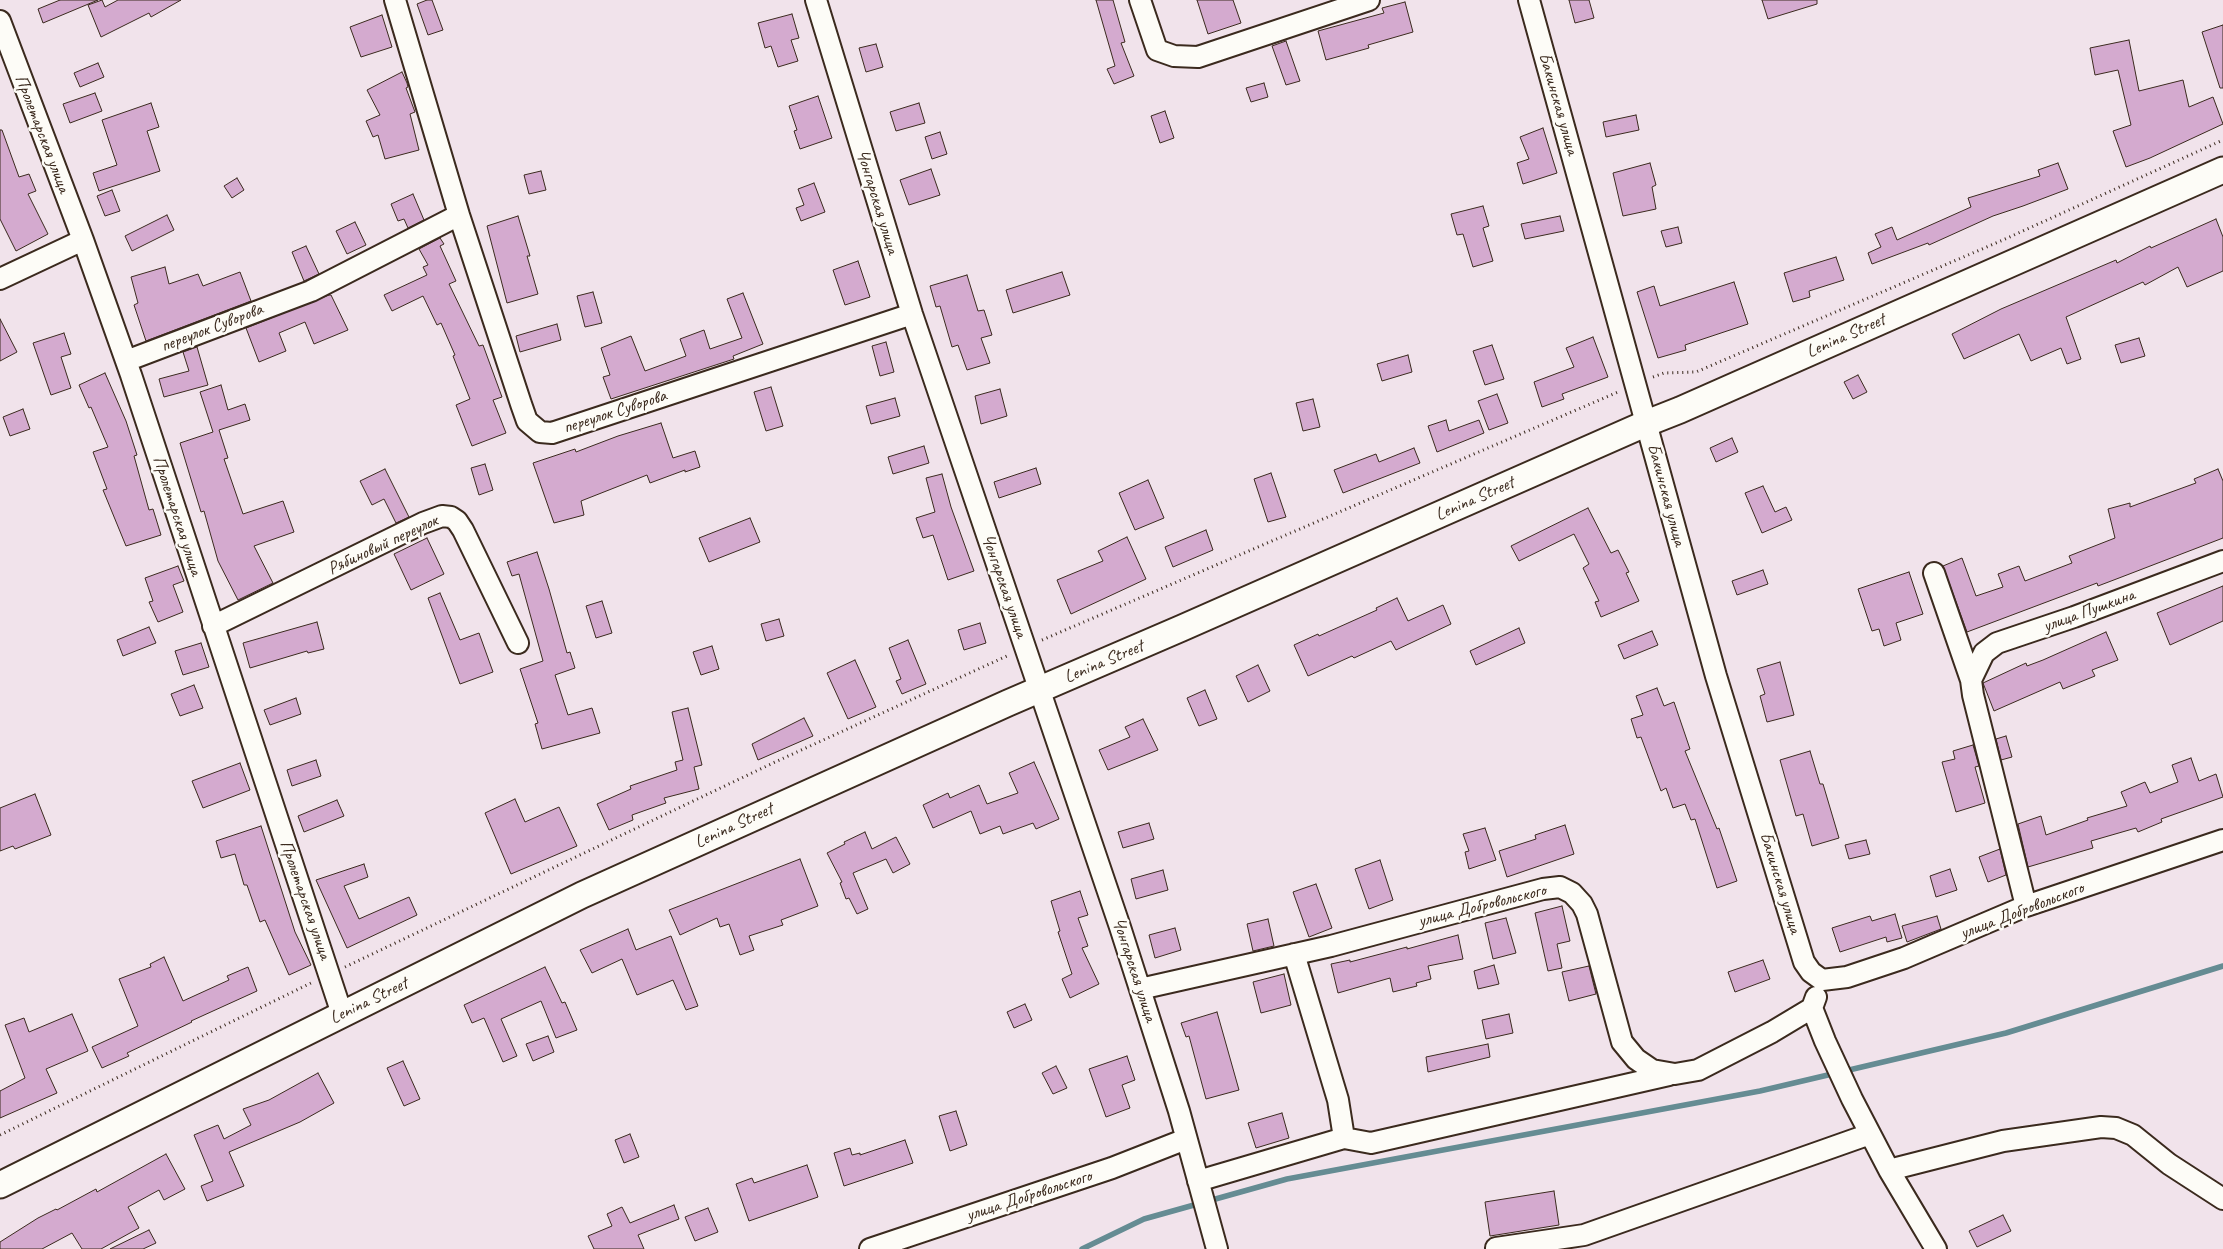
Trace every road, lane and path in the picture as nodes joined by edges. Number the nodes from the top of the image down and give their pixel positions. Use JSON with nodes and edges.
{"nodes":[{"id":1,"x":394,"y":0,"type":"edge"},
{"id":2,"x":816,"y":0,"type":"edge"},
{"id":3,"x":1140,"y":0,"type":"edge"},
{"id":4,"x":1369,"y":0,"type":"edge"},
{"id":5,"x":1530,"y":0,"type":"edge"},
{"id":6,"x":0,"y":21,"type":"edge"},
{"id":7,"x":2223,"y":140,"type":"edge"},
{"id":8,"x":2223,"y":170,"type":"edge"},
{"id":9,"x":459,"y":214,"type":"junction"},
{"id":10,"x":83,"y":240,"type":"junction"},
{"id":11,"x":0,"y":279,"type":"edge"},
{"id":12,"x":912,"y":314,"type":"junction"},
{"id":13,"x":126,"y":361,"type":"junction"},
{"id":14,"x":1636,"y":384,"type":"junction"},
{"id":15,"x":1647,"y":422,"type":"junction"},
{"id":16,"x":2223,"y":560,"type":"edge"},
{"id":17,"x":1934,"y":573,"type":"dead end"},
{"id":18,"x":213,"y":626,"type":"junction"},
{"id":19,"x":518,"y":643,"type":"dead end"},
{"id":20,"x":1025,"y":648,"type":"junction"},
{"id":21,"x":1971,"y":680,"type":"junction"},
{"id":22,"x":1040,"y":690,"type":"junction"},
{"id":23,"x":2223,"y":840,"type":"edge"},
{"id":24,"x":2026,"y":906,"type":"junction"},
{"id":25,"x":1294,"y":954,"type":"junction"},
{"id":26,"x":330,"y":974,"type":"junction"},
{"id":27,"x":1822,"y":980,"type":"junction"},
{"id":28,"x":1140,"y":989,"type":"junction"},
{"id":29,"x":1812,"y":1008,"type":"junction"},
{"id":30,"x":342,"y":1014,"type":"junction"},
{"id":31,"x":1675,"y":1074,"type":"junction"},
{"id":32,"x":1870,"y":1134,"type":"junction"},
{"id":33,"x":0,"y":1135,"type":"edge"},
{"id":34,"x":1344,"y":1138,"type":"junction"},
{"id":35,"x":1186,"y":1139,"type":"junction"},
{"id":36,"x":1889,"y":1170,"type":"junction"},
{"id":37,"x":1197,"y":1176,"type":"junction"},
{"id":38,"x":0,"y":1185,"type":"edge"},
{"id":39,"x":2223,"y":1199,"type":"edge"},
{"id":40,"x":1216,"y":1245,"type":"edge"},
{"id":41,"x":1496,"y":1248,"type":"edge"},
{"id":42,"x":870,"y":1249,"type":"edge"},
{"id":43,"x":1936,"y":1249,"type":"edge"}],
"edges":[{"from":1,"to":9,"type":"street","name":"переулок Суворова"},
{"from":2,"to":12,"type":"street","name":"Чонгарская улица"},
{"from":3,"to":4,"type":"street"},
{"from":5,"to":14,"type":"street","name":"Бакинская улица"},
{"from":6,"to":10,"type":"street","name":"Пролетарская улица"},
{"from":7,"to":14,"type":"path"},
{"from":8,"to":15,"type":"street","name":"Lenina Street"},
{"from":9,"to":12,"type":"street","name":"переулок Суворова"},
{"from":9,"to":13,"type":"street","name":"переулок Суворова"},
{"from":10,"to":11,"type":"street"},
{"from":10,"to":13,"type":"street","name":"Пролетарская улица"},
{"from":12,"to":20,"type":"street","name":"Чонгарская улица"},
{"from":13,"to":18,"type":"street","name":"Пролетарская улица"},
{"from":14,"to":15,"type":"street","name":"Бакинская улица"},
{"from":14,"to":20,"type":"path"},
{"from":15,"to":22,"type":"street","name":"Lenina Street"},
{"from":15,"to":27,"type":"street","name":"Бакинская улица"},
{"from":16,"to":21,"type":"street","name":"улица Пушкина"},
{"from":17,"to":21,"type":"street"},
{"from":18,"to":19,"type":"street","name":"Рябиновый переулок"},
{"from":18,"to":26,"type":"street","name":"Пролетарская улица"},
{"from":20,"to":22,"type":"street","name":"Чонгарская улица"},
{"from":20,"to":26,"type":"path"},
{"from":21,"to":24,"type":"street"},
{"from":22,"to":28,"type":"street","name":"Чонгарская улица"},
{"from":22,"to":30,"type":"street","name":"Lenina Street"},
{"from":23,"to":24,"type":"street","name":"улица Добровольского"},
{"from":24,"to":27,"type":"street","name":"улица Добровольского"},
{"from":25,"to":28,"type":"street","name":"улица Добровольского"},
{"from":25,"to":31,"type":"street","name":"улица Добровольского"},
{"from":25,"to":34,"type":"street"},
{"from":26,"to":30,"type":"street","name":"Пролетарская улица"},
{"from":26,"to":33,"type":"path"},
{"from":27,"to":29,"type":"street"},
{"from":28,"to":35,"type":"street","name":"Чонгарская улица"},
{"from":29,"to":31,"type":"street","name":"улица Добровольского"},
{"from":29,"to":32,"type":"street"},
{"from":30,"to":38,"type":"street","name":"Lenina Street"},
{"from":31,"to":34,"type":"street"},
{"from":32,"to":36,"type":"street"},
{"from":32,"to":41,"type":"street"},
{"from":34,"to":37,"type":"street"},
{"from":35,"to":37,"type":"street","name":"Чонгарская улица"},
{"from":35,"to":42,"type":"street","name":"улица Добровольского"},
{"from":36,"to":39,"type":"street"},
{"from":36,"to":43,"type":"street"},
{"from":37,"to":40,"type":"street","name":"Чонгарская улица"}]}
